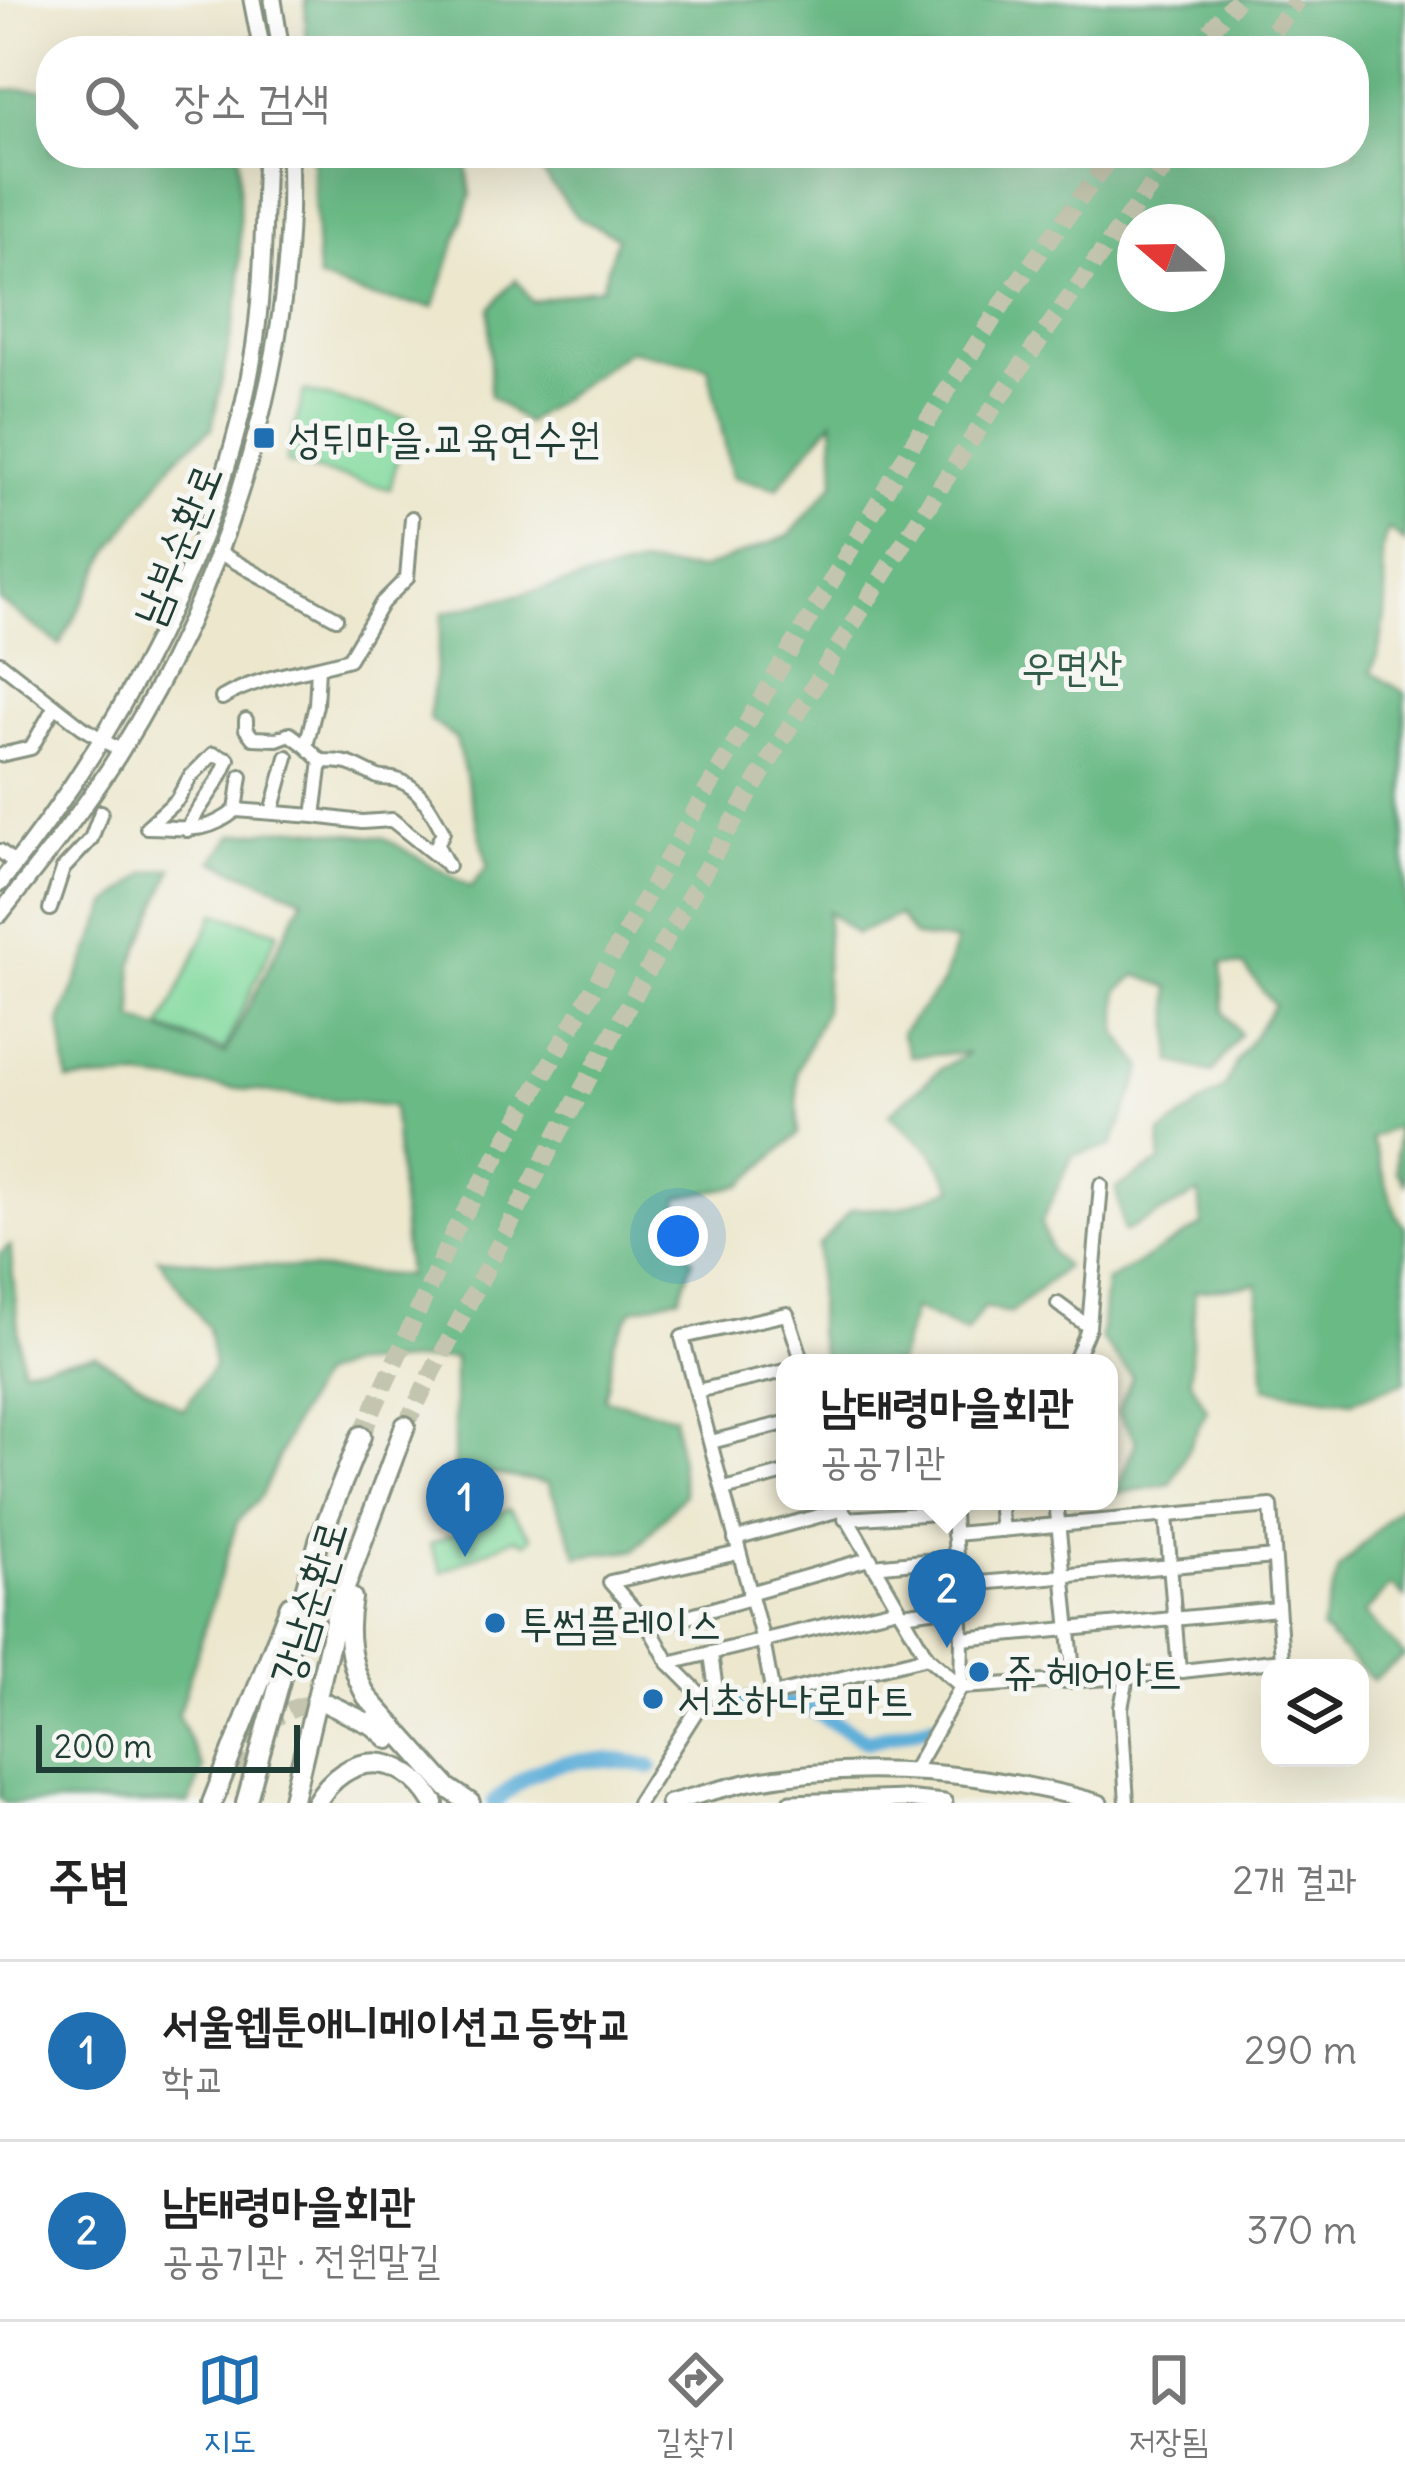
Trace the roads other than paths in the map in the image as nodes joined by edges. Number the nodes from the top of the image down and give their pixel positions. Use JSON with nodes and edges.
{"nodes":[{"id":1,"x":252,"y":0,"type":"edge"},
{"id":2,"x":273,"y":0,"type":"edge"},
{"id":3,"x":259,"y":36,"type":"edge"},
{"id":4,"x":279,"y":36,"type":"edge"},
{"id":5,"x":265,"y":168,"type":"edge"},
{"id":6,"x":289,"y":168,"type":"edge"},
{"id":7,"x":412,"y":518,"type":"dead end"},
{"id":8,"x":216,"y":551,"type":"junction"},
{"id":9,"x":336,"y":618,"type":"dead end"},
{"id":10,"x":0,"y":663,"type":"edge"},
{"id":11,"x":317,"y":668,"type":"junction"},
{"id":12,"x":222,"y":698,"type":"dead end"},
{"id":13,"x":55,"y":706,"type":"junction"},
{"id":14,"x":246,"y":720,"type":"dead end"},
{"id":15,"x":103,"y":741,"type":"junction"},
{"id":16,"x":306,"y":746,"type":"junction"},
{"id":17,"x":122,"y":751,"type":"junction"},
{"id":18,"x":0,"y":754,"type":"edge"},
{"id":19,"x":287,"y":757,"type":"dead end"},
{"id":20,"x":321,"y":761,"type":"junction"},
{"id":21,"x":241,"y":776,"type":"dead end"},
{"id":22,"x":236,"y":810,"type":"junction"},
{"id":23,"x":101,"y":812,"type":"dead end"},
{"id":24,"x":272,"y":812,"type":"junction"},
{"id":25,"x":314,"y":816,"type":"junction"},
{"id":26,"x":188,"y":830,"type":"junction"},
{"id":27,"x":0,"y":851,"type":"edge"},
{"id":28,"x":16,"y":864,"type":"junction"},
{"id":29,"x":0,"y":883,"type":"edge"},
{"id":30,"x":50,"y":909,"type":"dead end"},
{"id":31,"x":0,"y":914,"type":"edge"},
{"id":32,"x":1101,"y":1185,"type":"dead end"},
{"id":33,"x":1058,"y":1304,"type":"dead end"},
{"id":34,"x":1089,"y":1327,"type":"junction"},
{"id":35,"x":800,"y":1354,"type":"edge"},
{"id":36,"x":1078,"y":1354,"type":"edge"},
{"id":37,"x":776,"y":1372,"type":"edge"},
{"id":38,"x":697,"y":1391,"type":"junction"},
{"id":39,"x":776,"y":1425,"type":"edge"},
{"id":40,"x":405,"y":1426,"type":"tunnel mouth"},
{"id":41,"x":361,"y":1436,"type":"tunnel mouth"},
{"id":42,"x":711,"y":1442,"type":"junction"},
{"id":43,"x":776,"y":1475,"type":"edge"},
{"id":44,"x":724,"y":1489,"type":"junction"},
{"id":45,"x":840,"y":1510,"type":"edge"},
{"id":46,"x":952,"y":1510,"type":"edge"},
{"id":47,"x":1000,"y":1510,"type":"edge"},
{"id":48,"x":1058,"y":1510,"type":"edge"},
{"id":49,"x":1166,"y":1516,"type":"junction"},
{"id":50,"x":1060,"y":1525,"type":"junction"},
{"id":51,"x":1002,"y":1530,"type":"junction"},
{"id":52,"x":954,"y":1534,"type":"junction"},
{"id":53,"x":319,"y":1541,"type":"junction"},
{"id":54,"x":361,"y":1546,"type":"junction"},
{"id":55,"x":737,"y":1546,"type":"junction"},
{"id":56,"x":1274,"y":1557,"type":"junction"},
{"id":57,"x":956,"y":1558,"type":"junction"},
{"id":58,"x":871,"y":1563,"type":"junction"},
{"id":59,"x":1169,"y":1565,"type":"junction"},
{"id":60,"x":1064,"y":1576,"type":"junction"},
{"id":61,"x":957,"y":1585,"type":"junction"},
{"id":62,"x":750,"y":1596,"type":"junction"},
{"id":63,"x":960,"y":1606,"type":"junction"},
{"id":64,"x":1278,"y":1610,"type":"junction"},
{"id":65,"x":900,"y":1611,"type":"junction"},
{"id":66,"x":1174,"y":1619,"type":"junction"},
{"id":67,"x":650,"y":1627,"type":"junction"},
{"id":68,"x":1069,"y":1628,"type":"junction"},
{"id":69,"x":962,"y":1639,"type":"junction"},
{"id":70,"x":763,"y":1641,"type":"junction"},
{"id":71,"x":711,"y":1654,"type":"junction"},
{"id":72,"x":927,"y":1657,"type":"junction"},
{"id":73,"x":669,"y":1663,"type":"junction"},
{"id":74,"x":1179,"y":1671,"type":"junction"},
{"id":75,"x":1127,"y":1677,"type":"junction"},
{"id":76,"x":1074,"y":1681,"type":"junction"},
{"id":77,"x":962,"y":1687,"type":"junction"},
{"id":78,"x":328,"y":1704,"type":"tunnel mouth"},
{"id":79,"x":718,"y":1704,"type":"dead end"},
{"id":80,"x":235,"y":1769,"type":"tunnel mouth"},
{"id":81,"x":912,"y":1773,"type":"junction"},
{"id":82,"x":441,"y":1796,"type":"edge"},
{"id":83,"x":905,"y":1798,"type":"junction"},
{"id":84,"x":212,"y":1803,"type":"edge"},
{"id":85,"x":224,"y":1803,"type":"edge"},
{"id":86,"x":246,"y":1803,"type":"edge"},
{"id":87,"x":292,"y":1803,"type":"edge"},
{"id":88,"x":316,"y":1803,"type":"edge"},
{"id":89,"x":470,"y":1803,"type":"edge"},
{"id":90,"x":638,"y":1803,"type":"edge"},
{"id":91,"x":669,"y":1803,"type":"edge"},
{"id":92,"x":790,"y":1803,"type":"edge"},
{"id":93,"x":944,"y":1803,"type":"edge"},
{"id":94,"x":1099,"y":1803,"type":"edge"},
{"id":95,"x":1127,"y":1803,"type":"edge"}],
"edges":[{"from":1,"to":3,"type":"main road"},
{"from":2,"to":4,"type":"main road"},
{"from":5,"to":15,"type":"main road","name":"남부순환로"},
{"from":6,"to":8,"type":"main road","name":"남부순환로"},
{"from":7,"to":11,"type":"street"},
{"from":8,"to":9,"type":"street"},
{"from":8,"to":17,"type":"main road","name":"남부순환로"},
{"from":10,"to":13,"type":"street"},
{"from":11,"to":12,"type":"street"},
{"from":11,"to":16,"type":"street"},
{"from":13,"to":15,"type":"street"},
{"from":13,"to":18,"type":"street"},
{"from":14,"to":16,"type":"street"},
{"from":15,"to":17,"type":"street"},
{"from":15,"to":28,"type":"main road","name":"남부순환로"},
{"from":16,"to":20,"type":"street"},
{"from":17,"to":31,"type":"main road","name":"남부순환로"},
{"from":19,"to":24,"type":"street"},
{"from":20,"to":25,"type":"street"},
{"from":20,"to":25,"type":"street"},
{"from":21,"to":22,"type":"street"},
{"from":22,"to":24,"type":"street"},
{"from":22,"to":26,"type":"street"},
{"from":23,"to":30,"type":"street"},
{"from":24,"to":25,"type":"street"},
{"from":26,"to":26,"type":"street"},
{"from":27,"to":28,"type":"street"},
{"from":28,"to":29,"type":"main road","name":"남부순환로"},
{"from":32,"to":34,"type":"street"},
{"from":33,"to":34,"type":"street"},
{"from":34,"to":36,"type":"street"},
{"from":35,"to":38,"type":"street"},
{"from":37,"to":38,"type":"street"},
{"from":38,"to":42,"type":"street"},
{"from":39,"to":42,"type":"street"},
{"from":40,"to":54,"type":"highway","name":"강남순환로"},
{"from":41,"to":53,"type":"highway","name":"강남순환로"},
{"from":42,"to":44,"type":"street"},
{"from":43,"to":44,"type":"street"},
{"from":44,"to":55,"type":"street"},
{"from":45,"to":55,"type":"street"},
{"from":45,"to":58,"type":"street"},
{"from":46,"to":52,"type":"street"},
{"from":47,"to":51,"type":"street"},
{"from":48,"to":50,"type":"street"},
{"from":49,"to":50,"type":"street"},
{"from":49,"to":56,"type":"street"},
{"from":49,"to":59,"type":"street"},
{"from":50,"to":51,"type":"street"},
{"from":50,"to":60,"type":"street"},
{"from":51,"to":52,"type":"street"},
{"from":52,"to":57,"type":"street"},
{"from":53,"to":84,"type":"highway"},
{"from":53,"to":86,"type":"highway","name":"강남순환로"},
{"from":54,"to":82,"type":"highway"},
{"from":54,"to":87,"type":"highway","name":"강남순환로"},
{"from":55,"to":62,"type":"street"},
{"from":55,"to":67,"type":"street"},
{"from":56,"to":59,"type":"street"},
{"from":56,"to":64,"type":"street"},
{"from":57,"to":58,"type":"street"},
{"from":57,"to":61,"type":"street"},
{"from":58,"to":62,"type":"street"},
{"from":58,"to":65,"type":"street"},
{"from":59,"to":60,"type":"street"},
{"from":59,"to":66,"type":"street"},
{"from":60,"to":61,"type":"street"},
{"from":60,"to":68,"type":"street"},
{"from":61,"to":63,"type":"street"},
{"from":62,"to":67,"type":"street"},
{"from":62,"to":70,"type":"street"},
{"from":63,"to":65,"type":"street"},
{"from":63,"to":69,"type":"street"},
{"from":64,"to":66,"type":"street"},
{"from":64,"to":74,"type":"street"},
{"from":65,"to":70,"type":"street"},
{"from":65,"to":72,"type":"street"},
{"from":66,"to":68,"type":"street"},
{"from":66,"to":74,"type":"street"},
{"from":67,"to":73,"type":"street"},
{"from":68,"to":69,"type":"street"},
{"from":68,"to":76,"type":"street"},
{"from":69,"to":77,"type":"street"},
{"from":70,"to":71,"type":"street"},
{"from":70,"to":72,"type":"street"},
{"from":71,"to":73,"type":"street"},
{"from":71,"to":79,"type":"street"},
{"from":72,"to":77,"type":"street"},
{"from":73,"to":90,"type":"street"},
{"from":74,"to":75,"type":"street"},
{"from":75,"to":76,"type":"street"},
{"from":75,"to":95,"type":"street"},
{"from":76,"to":77,"type":"street"},
{"from":77,"to":81,"type":"street"},
{"from":78,"to":82,"type":"highway"},
{"from":80,"to":85,"type":"highway"},
{"from":81,"to":83,"type":"main road"},
{"from":81,"to":91,"type":"main road"},
{"from":81,"to":94,"type":"main road"},
{"from":82,"to":88,"type":"highway"},
{"from":82,"to":89,"type":"highway"},
{"from":83,"to":92,"type":"main road"},
{"from":83,"to":93,"type":"main road"}]}
